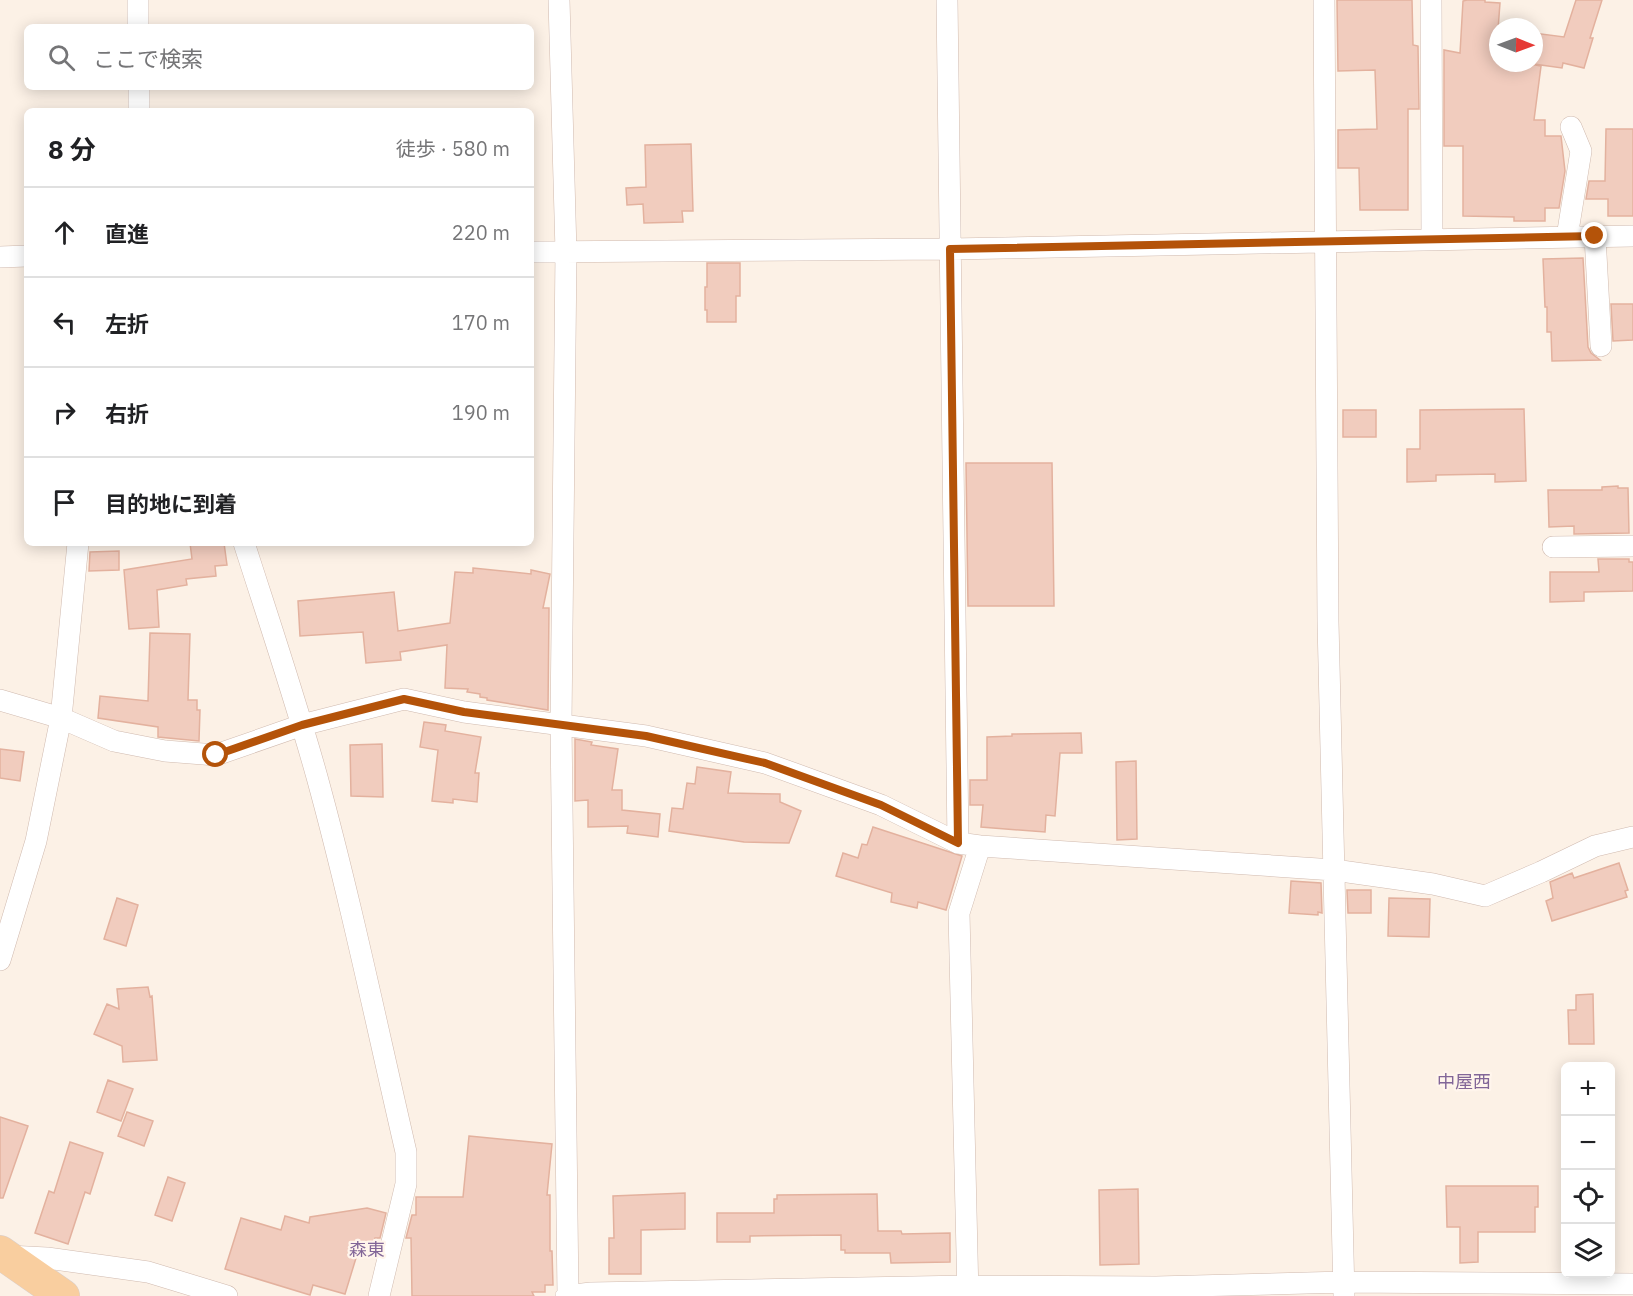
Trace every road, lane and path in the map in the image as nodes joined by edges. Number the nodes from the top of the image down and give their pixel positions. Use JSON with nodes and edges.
{"nodes":[{"id":1,"x":138,"y":0,"type":"edge"},
{"id":2,"x":559,"y":0,"type":"edge"},
{"id":3,"x":947,"y":0,"type":"edge"},
{"id":4,"x":1324,"y":0,"type":"edge"},
{"id":5,"x":1431,"y":0,"type":"edge"},
{"id":6,"x":138,"y":24,"type":"edge"},
{"id":7,"x":139,"y":90,"type":"edge"},
{"id":8,"x":139,"y":108,"type":"edge"},
{"id":9,"x":1570,"y":127,"type":"dead end"},
{"id":10,"x":1595,"y":236,"type":"junction"},
{"id":11,"x":1633,"y":236,"type":"edge"},
{"id":12,"x":1567,"y":237,"type":"junction"},
{"id":13,"x":1432,"y":239,"type":"junction"},
{"id":14,"x":1325,"y":241,"type":"junction"},
{"id":15,"x":950,"y":249,"type":"junction"},
{"id":16,"x":534,"y":252,"type":"edge"},
{"id":17,"x":566,"y":252,"type":"junction"},
{"id":18,"x":24,"y":256,"type":"edge"},
{"id":19,"x":0,"y":257,"type":"edge"},
{"id":20,"x":1601,"y":346,"type":"dead end"},
{"id":21,"x":78,"y":546,"type":"edge"},
{"id":22,"x":245,"y":546,"type":"edge"},
{"id":23,"x":1633,"y":546,"type":"edge"},
{"id":24,"x":1553,"y":547,"type":"dead end"},
{"id":25,"x":0,"y":700,"type":"edge"},
{"id":26,"x":61,"y":718,"type":"junction"},
{"id":27,"x":561,"y":724,"type":"junction"},
{"id":28,"x":302,"y":725,"type":"junction"},
{"id":29,"x":1633,"y":837,"type":"edge"},
{"id":30,"x":958,"y":843,"type":"junction"},
{"id":31,"x":980,"y":846,"type":"junction"},
{"id":32,"x":1334,"y":870,"type":"junction"},
{"id":33,"x":0,"y":960,"type":"edge"},
{"id":34,"x":4,"y":1254,"type":"edge"},
{"id":35,"x":1633,"y":1284,"type":"edge"},
{"id":36,"x":1344,"y":1289,"type":"edge"},
{"id":37,"x":968,"y":1291,"type":"edge"},
{"id":38,"x":63,"y":1296,"type":"edge"},
{"id":39,"x":227,"y":1296,"type":"edge"},
{"id":40,"x":379,"y":1296,"type":"edge"},
{"id":41,"x":567,"y":1296,"type":"edge"}],
"edges":[{"from":1,"to":6,"type":"street"},
{"from":2,"to":17,"type":"street"},
{"from":3,"to":15,"type":"street"},
{"from":4,"to":14,"type":"street"},
{"from":5,"to":13,"type":"street"},
{"from":7,"to":8,"type":"street"},
{"from":9,"to":12,"type":"street"},
{"from":10,"to":11,"type":"street"},
{"from":10,"to":12,"type":"street"},
{"from":10,"to":20,"type":"street"},
{"from":12,"to":13,"type":"street"},
{"from":13,"to":14,"type":"street"},
{"from":14,"to":15,"type":"street"},
{"from":14,"to":32,"type":"street"},
{"from":15,"to":17,"type":"street"},
{"from":15,"to":30,"type":"street"},
{"from":16,"to":17,"type":"street"},
{"from":17,"to":27,"type":"street"},
{"from":18,"to":19,"type":"street"},
{"from":21,"to":26,"type":"street"},
{"from":22,"to":28,"type":"street"},
{"from":23,"to":24,"type":"street"},
{"from":25,"to":26,"type":"street"},
{"from":26,"to":28,"type":"street"},
{"from":26,"to":33,"type":"street"},
{"from":27,"to":28,"type":"street"},
{"from":27,"to":30,"type":"street"},
{"from":27,"to":41,"type":"street"},
{"from":28,"to":40,"type":"street"},
{"from":29,"to":32,"type":"street"},
{"from":30,"to":31,"type":"street"},
{"from":31,"to":32,"type":"street"},
{"from":31,"to":37,"type":"street"},
{"from":32,"to":36,"type":"street"},
{"from":34,"to":38,"type":"main road"},
{"from":34,"to":39,"type":"street"},
{"from":35,"to":36,"type":"street"},
{"from":36,"to":37,"type":"street"},
{"from":37,"to":41,"type":"street"}]}
